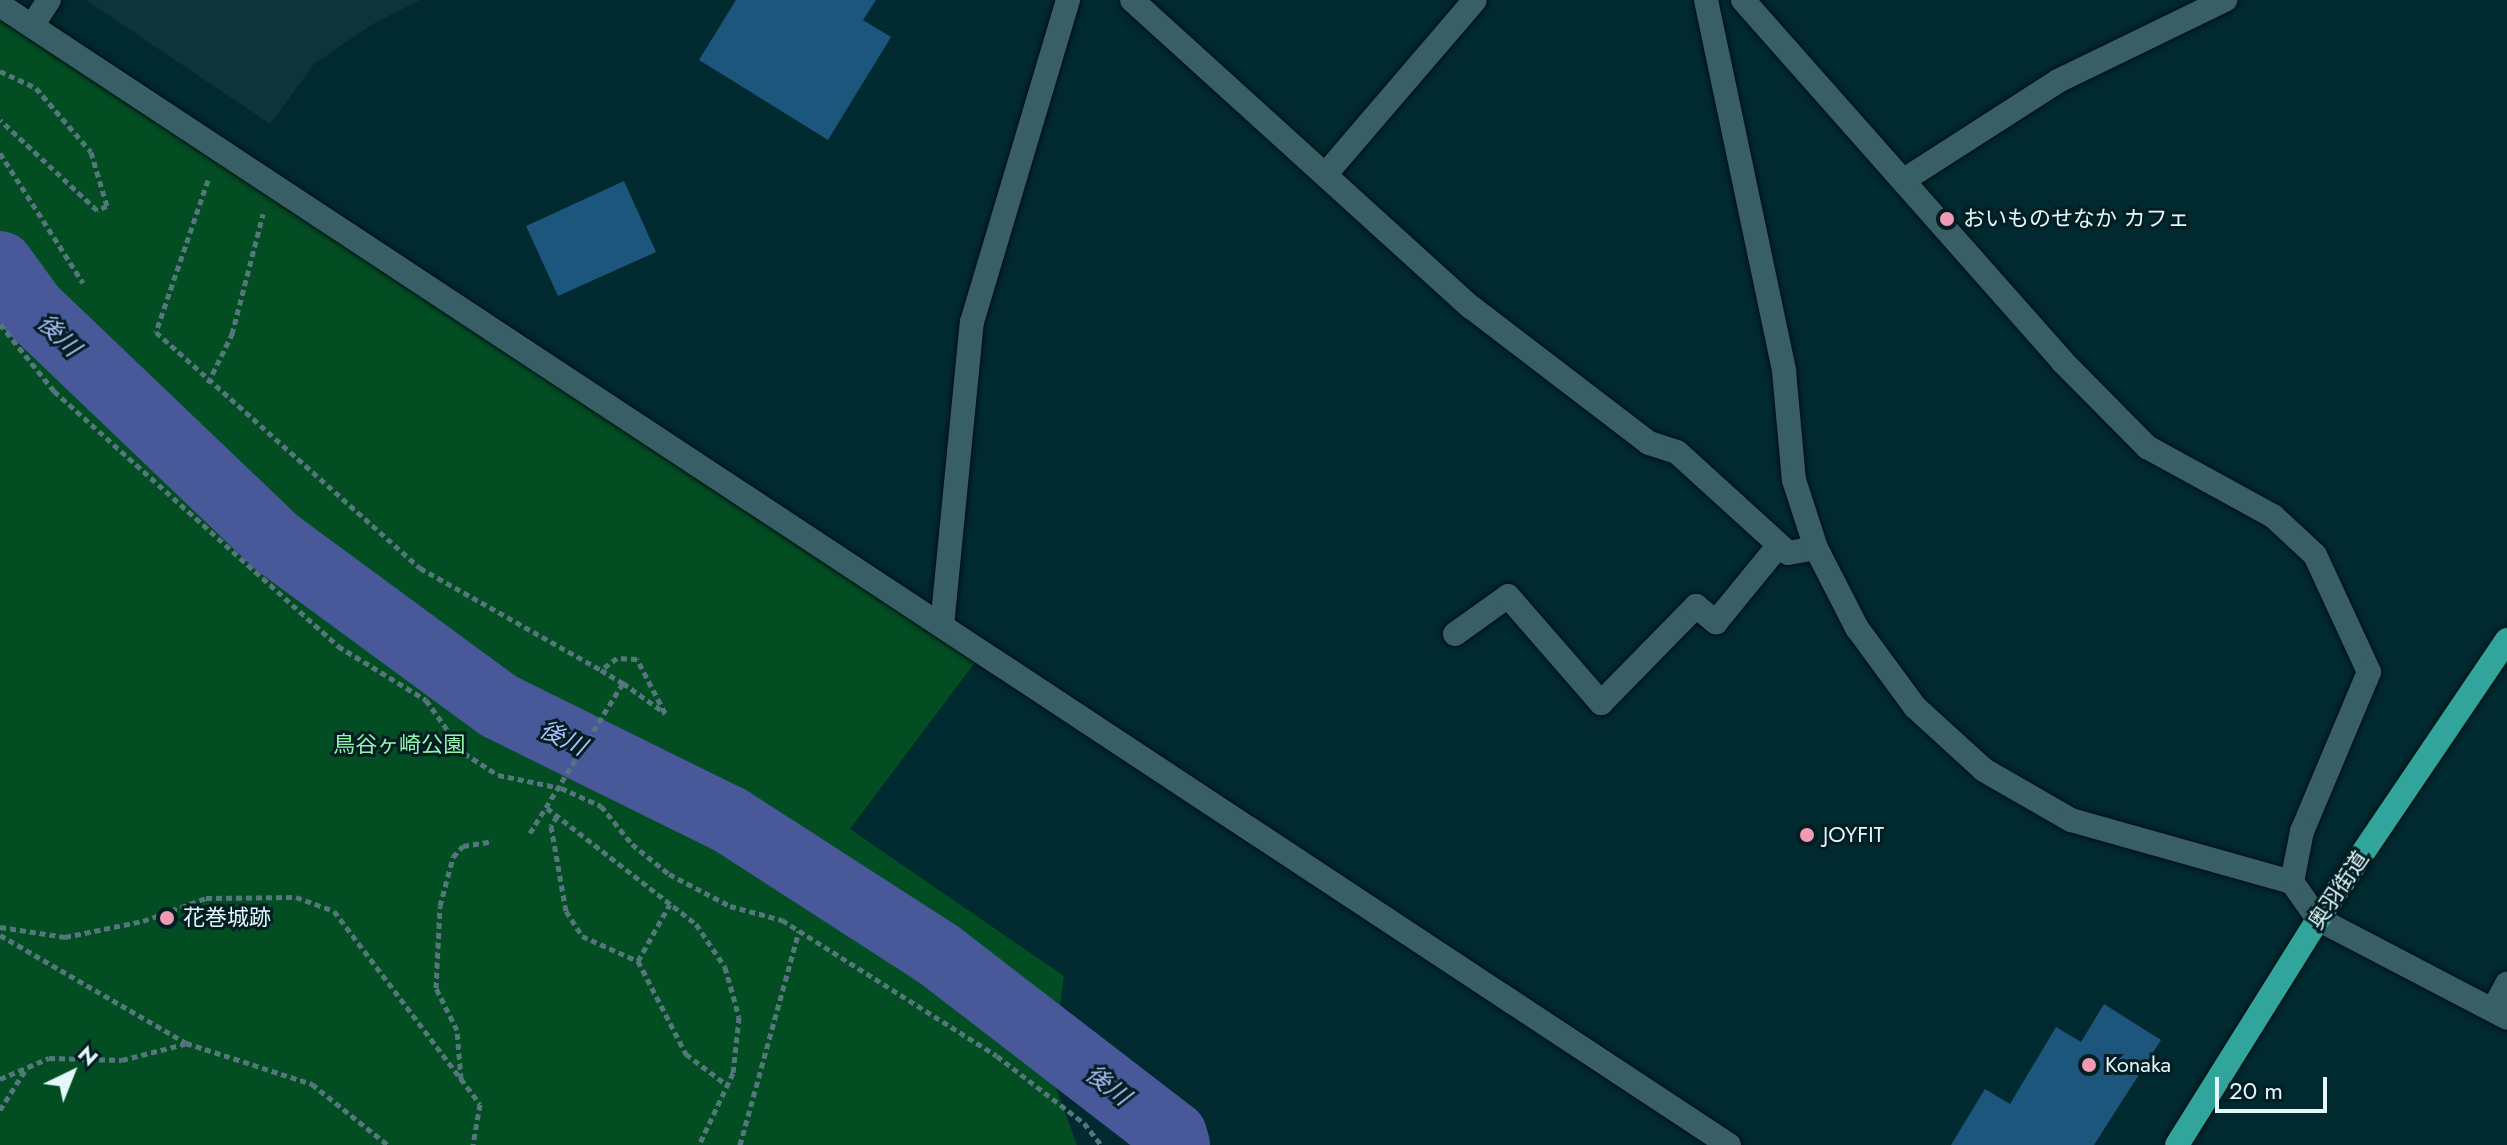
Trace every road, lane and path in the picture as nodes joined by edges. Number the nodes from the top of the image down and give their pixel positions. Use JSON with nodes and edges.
{"nodes":[{"id":1,"x":49,"y":0,"type":"edge"},
{"id":2,"x":1068,"y":0,"type":"edge"},
{"id":3,"x":1132,"y":0,"type":"edge"},
{"id":4,"x":1475,"y":0,"type":"edge"},
{"id":5,"x":1706,"y":0,"type":"edge"},
{"id":6,"x":1743,"y":0,"type":"edge"},
{"id":7,"x":2225,"y":0,"type":"edge"},
{"id":8,"x":0,"y":5,"type":"edge"},
{"id":9,"x":32,"y":26,"type":"junction"},
{"id":10,"x":0,"y":71,"type":"edge"},
{"id":11,"x":0,"y":120,"type":"edge"},
{"id":12,"x":0,"y":153,"type":"edge"},
{"id":13,"x":1325,"y":175,"type":"junction"},
{"id":14,"x":208,"y":179,"type":"dead end"},
{"id":15,"x":1904,"y":180,"type":"junction"},
{"id":16,"x":263,"y":214,"type":"dead end"},
{"id":17,"x":83,"y":283,"type":"dead end"},
{"id":18,"x":0,"y":324,"type":"edge"},
{"id":19,"x":208,"y":383,"type":"junction"},
{"id":20,"x":1779,"y":545,"type":"junction"},
{"id":21,"x":1816,"y":548,"type":"junction"},
{"id":22,"x":942,"y":626,"type":"junction"},
{"id":23,"x":1455,"y":634,"type":"dead end"},
{"id":24,"x":2507,"y":640,"type":"edge"},
{"id":25,"x":601,"y":670,"type":"junction"},
{"id":26,"x":623,"y":683,"type":"junction"},
{"id":27,"x":561,"y":788,"type":"junction"},
{"id":28,"x":547,"y":808,"type":"junction"},
{"id":29,"x":557,"y":816,"type":"junction"},
{"id":30,"x":530,"y":833,"type":"dead end"},
{"id":31,"x":493,"y":841,"type":"dead end"},
{"id":32,"x":2292,"y":882,"type":"junction"},
{"id":33,"x":670,"y":904,"type":"junction"},
{"id":34,"x":2318,"y":919,"type":"junction"},
{"id":35,"x":0,"y":927,"type":"edge"},
{"id":36,"x":799,"y":931,"type":"junction"},
{"id":37,"x":0,"y":935,"type":"edge"},
{"id":38,"x":638,"y":961,"type":"junction"},
{"id":39,"x":2507,"y":984,"type":"edge"},
{"id":40,"x":2500,"y":1014,"type":"edge"},
{"id":41,"x":186,"y":1043,"type":"junction"},
{"id":42,"x":27,"y":1068,"type":"junction"},
{"id":43,"x":0,"y":1079,"type":"edge"},
{"id":44,"x":461,"y":1079,"type":"junction"},
{"id":45,"x":727,"y":1085,"type":"junction"},
{"id":46,"x":0,"y":1110,"type":"edge"},
{"id":47,"x":388,"y":1145,"type":"edge"},
{"id":48,"x":473,"y":1145,"type":"edge"},
{"id":49,"x":699,"y":1145,"type":"edge"},
{"id":50,"x":740,"y":1145,"type":"edge"},
{"id":51,"x":1101,"y":1145,"type":"edge"},
{"id":52,"x":1729,"y":1145,"type":"edge"},
{"id":53,"x":2177,"y":1145,"type":"edge"}],
"edges":[{"from":1,"to":9,"type":"street"},
{"from":2,"to":22,"type":"street"},
{"from":3,"to":13,"type":"street"},
{"from":4,"to":13,"type":"street"},
{"from":5,"to":21,"type":"street"},
{"from":6,"to":15,"type":"street"},
{"from":7,"to":15,"type":"street"},
{"from":8,"to":9,"type":"street"},
{"from":9,"to":22,"type":"street"},
{"from":10,"to":11,"type":"path"},
{"from":12,"to":17,"type":"path"},
{"from":13,"to":20,"type":"street"},
{"from":14,"to":19,"type":"path"},
{"from":15,"to":32,"type":"street"},
{"from":16,"to":19,"type":"path"},
{"from":18,"to":27,"type":"path"},
{"from":19,"to":25,"type":"path"},
{"from":20,"to":21,"type":"street"},
{"from":20,"to":23,"type":"street"},
{"from":21,"to":32,"type":"street"},
{"from":22,"to":52,"type":"street"},
{"from":24,"to":34,"type":"main road","name":"奥羽街道"},
{"from":25,"to":26,"type":"path"},
{"from":25,"to":26,"type":"path"},
{"from":26,"to":27,"type":"path"},
{"from":27,"to":28,"type":"path"},
{"from":27,"to":36,"type":"path"},
{"from":28,"to":29,"type":"path"},
{"from":28,"to":30,"type":"path"},
{"from":29,"to":33,"type":"path"},
{"from":29,"to":38,"type":"path"},
{"from":31,"to":44,"type":"path"},
{"from":32,"to":34,"type":"street"},
{"from":33,"to":38,"type":"path"},
{"from":33,"to":45,"type":"path"},
{"from":34,"to":40,"type":"street"},
{"from":34,"to":53,"type":"main road","name":"奥羽街道"},
{"from":35,"to":44,"type":"path"},
{"from":36,"to":50,"type":"path"},
{"from":36,"to":51,"type":"path"},
{"from":37,"to":41,"type":"path"},
{"from":38,"to":45,"type":"path"},
{"from":39,"to":40,"type":"street"},
{"from":41,"to":42,"type":"path"},
{"from":41,"to":47,"type":"path"},
{"from":42,"to":43,"type":"path"},
{"from":42,"to":46,"type":"path"},
{"from":44,"to":48,"type":"path"},
{"from":45,"to":49,"type":"path"}]}
